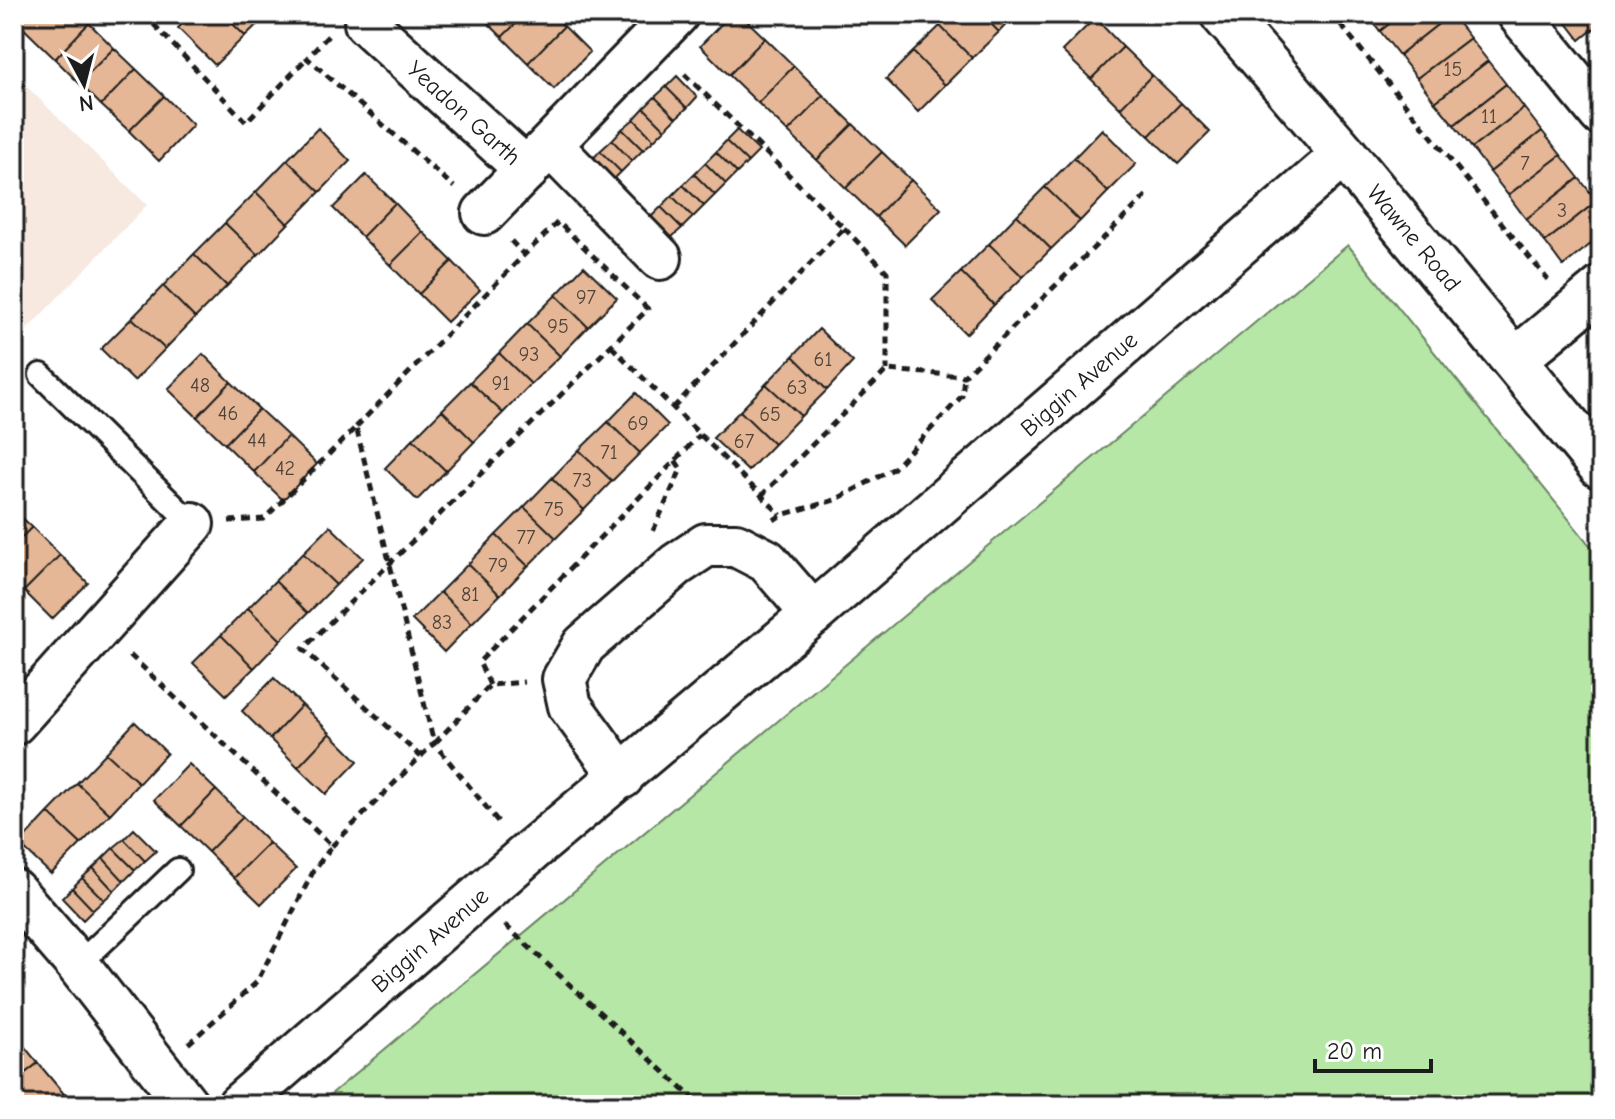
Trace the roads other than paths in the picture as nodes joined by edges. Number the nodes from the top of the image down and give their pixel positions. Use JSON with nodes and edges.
{"nodes":[{"id":1,"x":1223,"y":14,"type":"edge"},
{"id":2,"x":1519,"y":14,"type":"edge"},
{"id":3,"x":352,"y":24,"type":"road end"},
{"id":4,"x":664,"y":28,"type":"edge"},
{"id":5,"x":1601,"y":114,"type":"edge"},
{"id":6,"x":1344,"y":154,"type":"junction"},
{"id":7,"x":539,"y":158,"type":"junction"},
{"id":8,"x":484,"y":213,"type":"road end"},
{"id":9,"x":660,"y":258,"type":"dead end"},
{"id":10,"x":1587,"y":300,"type":"edge"},
{"id":11,"x":1515,"y":360,"type":"junction"},
{"id":12,"x":41,"y":375,"type":"dead end"},
{"id":13,"x":1601,"y":466,"type":"edge"},
{"id":14,"x":192,"y":524,"type":"joint"},
{"id":15,"x":813,"y":614,"type":"junction"},
{"id":16,"x":14,"y":723,"type":"edge"},
{"id":17,"x":622,"y":777,"type":"junction"},
{"id":18,"x":178,"y":870,"type":"dead end"},
{"id":19,"x":14,"y":891,"type":"edge"},
{"id":20,"x":78,"y":965,"type":"junction"},
{"id":21,"x":187,"y":1105,"type":"edge"},
{"id":22,"x":239,"y":1105,"type":"edge"}],
"edges":[{"from":1,"to":6,"type":"street","name":"Wawne Road"},
{"from":2,"to":5,"type":"street"},
{"from":3,"to":7,"type":"street","name":"Yeadon Garth"},
{"from":4,"to":7,"type":"street","name":"Yeadon Garth"},
{"from":6,"to":11,"type":"street","name":"Wawne Road"},
{"from":6,"to":15,"type":"street","name":"Biggin Avenue"},
{"from":7,"to":8,"type":"street","name":"Yeadon Garth"},
{"from":7,"to":9,"type":"street","name":"Yeadon Garth"},
{"from":10,"to":11,"type":"street"},
{"from":11,"to":13,"type":"street","name":"Wawne Road"},
{"from":12,"to":14,"type":"lane"},
{"from":14,"to":16,"type":"street"},
{"from":15,"to":17,"type":"street","name":"Biggin Avenue"},
{"from":15,"to":17,"type":"street"},
{"from":17,"to":22,"type":"street","name":"Biggin Avenue"},
{"from":18,"to":20,"type":"lane"},
{"from":19,"to":20,"type":"street"},
{"from":20,"to":21,"type":"street"}]}
